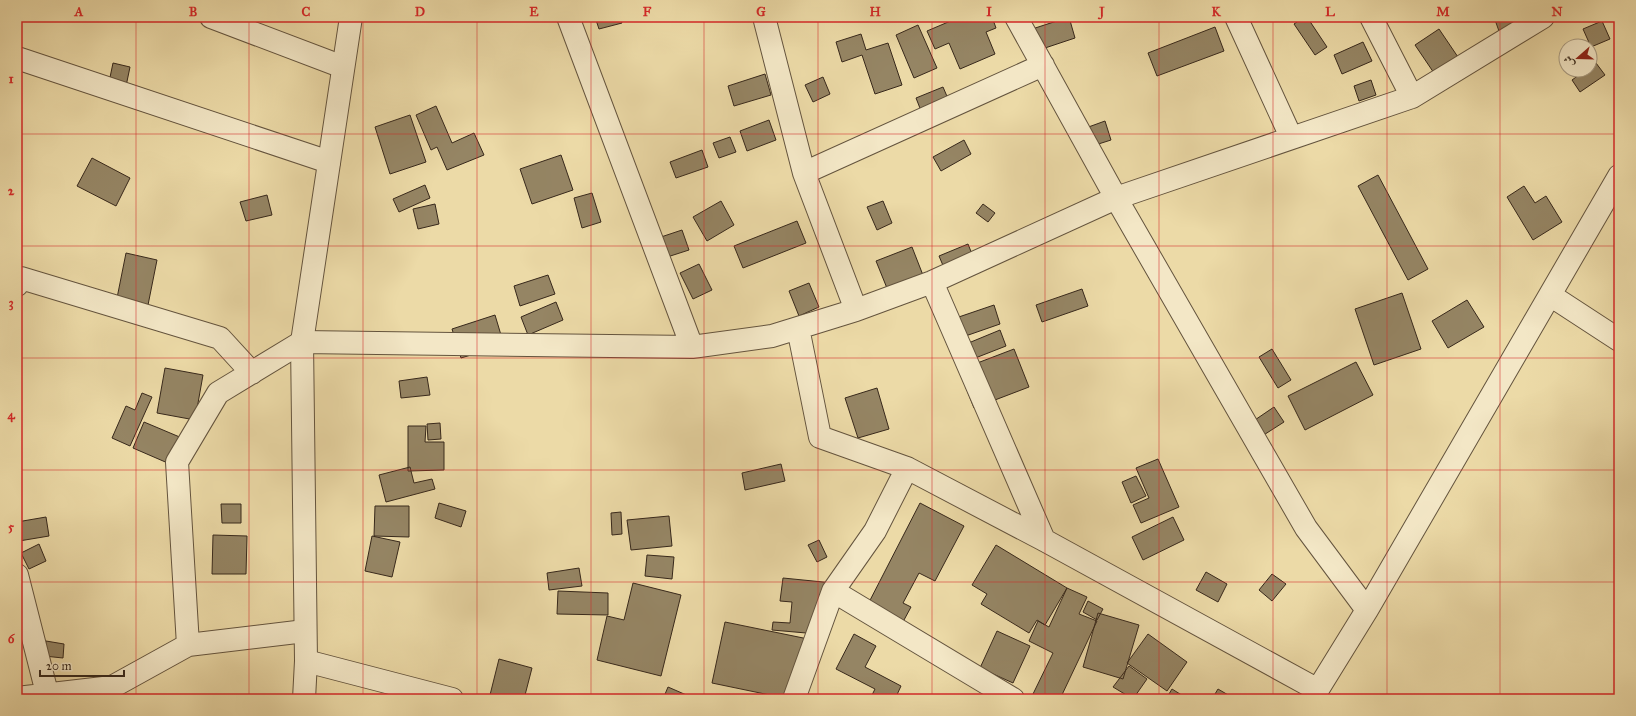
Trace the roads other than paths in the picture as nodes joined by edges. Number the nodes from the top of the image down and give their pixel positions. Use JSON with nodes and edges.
{"nodes":[{"id":1,"x":211,"y":17,"type":"edge"},
{"id":2,"x":351,"y":17,"type":"edge"},
{"id":3,"x":568,"y":17,"type":"edge"},
{"id":4,"x":764,"y":17,"type":"edge"},
{"id":5,"x":1016,"y":17,"type":"edge"},
{"id":6,"x":1236,"y":17,"type":"edge"},
{"id":7,"x":1371,"y":17,"type":"edge"},
{"id":8,"x":1543,"y":17,"type":"edge"},
{"id":9,"x":17,"y":58,"type":"edge"},
{"id":10,"x":1043,"y":65,"type":"junction"},
{"id":11,"x":343,"y":67,"type":"junction"},
{"id":12,"x":1412,"y":97,"type":"junction"},
{"id":13,"x":1291,"y":137,"type":"junction"},
{"id":14,"x":329,"y":162,"type":"junction"},
{"id":15,"x":804,"y":173,"type":"junction"},
{"id":16,"x":1619,"y":176,"type":"edge"},
{"id":17,"x":1116,"y":198,"type":"junction"},
{"id":18,"x":932,"y":282,"type":"junction"},
{"id":19,"x":17,"y":285,"type":"edge"},
{"id":20,"x":1550,"y":295,"type":"junction"},
{"id":21,"x":856,"y":310,"type":"junction"},
{"id":22,"x":798,"y":328,"type":"junction"},
{"id":23,"x":1619,"y":340,"type":"edge"},
{"id":24,"x":302,"y":342,"type":"junction"},
{"id":25,"x":692,"y":347,"type":"junction"},
{"id":26,"x":252,"y":373,"type":"junction"},
{"id":27,"x":907,"y":468,"type":"junction"},
{"id":28,"x":1044,"y":540,"type":"junction"},
{"id":29,"x":17,"y":575,"type":"edge"},
{"id":30,"x":833,"y":591,"type":"junction"},
{"id":31,"x":1367,"y":610,"type":"junction"},
{"id":32,"x":305,"y":631,"type":"junction"},
{"id":33,"x":188,"y":645,"type":"junction"},
{"id":34,"x":306,"y":661,"type":"junction"},
{"id":35,"x":47,"y":693,"type":"junction"},
{"id":36,"x":1315,"y":695,"type":"edge"},
{"id":37,"x":17,"y":698,"type":"edge"},
{"id":38,"x":304,"y":699,"type":"edge"},
{"id":39,"x":452,"y":699,"type":"edge"},
{"id":40,"x":794,"y":699,"type":"edge"},
{"id":41,"x":1014,"y":699,"type":"edge"}],
"edges":[{"from":1,"to":11,"type":"street"},
{"from":2,"to":11,"type":"street"},
{"from":3,"to":25,"type":"street"},
{"from":4,"to":15,"type":"street"},
{"from":5,"to":10,"type":"street"},
{"from":6,"to":13,"type":"street"},
{"from":7,"to":12,"type":"street"},
{"from":8,"to":12,"type":"street"},
{"from":9,"to":14,"type":"street"},
{"from":10,"to":15,"type":"street"},
{"from":10,"to":17,"type":"street"},
{"from":11,"to":14,"type":"street"},
{"from":12,"to":13,"type":"street"},
{"from":13,"to":17,"type":"street"},
{"from":14,"to":24,"type":"street"},
{"from":15,"to":21,"type":"street"},
{"from":16,"to":20,"type":"street"},
{"from":17,"to":18,"type":"street"},
{"from":17,"to":31,"type":"street"},
{"from":18,"to":21,"type":"street"},
{"from":18,"to":28,"type":"street"},
{"from":19,"to":26,"type":"street"},
{"from":20,"to":23,"type":"street"},
{"from":20,"to":31,"type":"street"},
{"from":21,"to":22,"type":"street"},
{"from":22,"to":25,"type":"street"},
{"from":22,"to":27,"type":"street"},
{"from":24,"to":25,"type":"street"},
{"from":24,"to":26,"type":"street"},
{"from":24,"to":32,"type":"street"},
{"from":26,"to":33,"type":"street"},
{"from":27,"to":28,"type":"street"},
{"from":27,"to":30,"type":"street"},
{"from":28,"to":36,"type":"street"},
{"from":29,"to":35,"type":"street"},
{"from":30,"to":40,"type":"street"},
{"from":30,"to":41,"type":"street"},
{"from":31,"to":36,"type":"street"},
{"from":32,"to":33,"type":"street"},
{"from":32,"to":34,"type":"street"},
{"from":33,"to":35,"type":"street"},
{"from":34,"to":38,"type":"street"},
{"from":34,"to":39,"type":"street"},
{"from":35,"to":37,"type":"street"}]}
